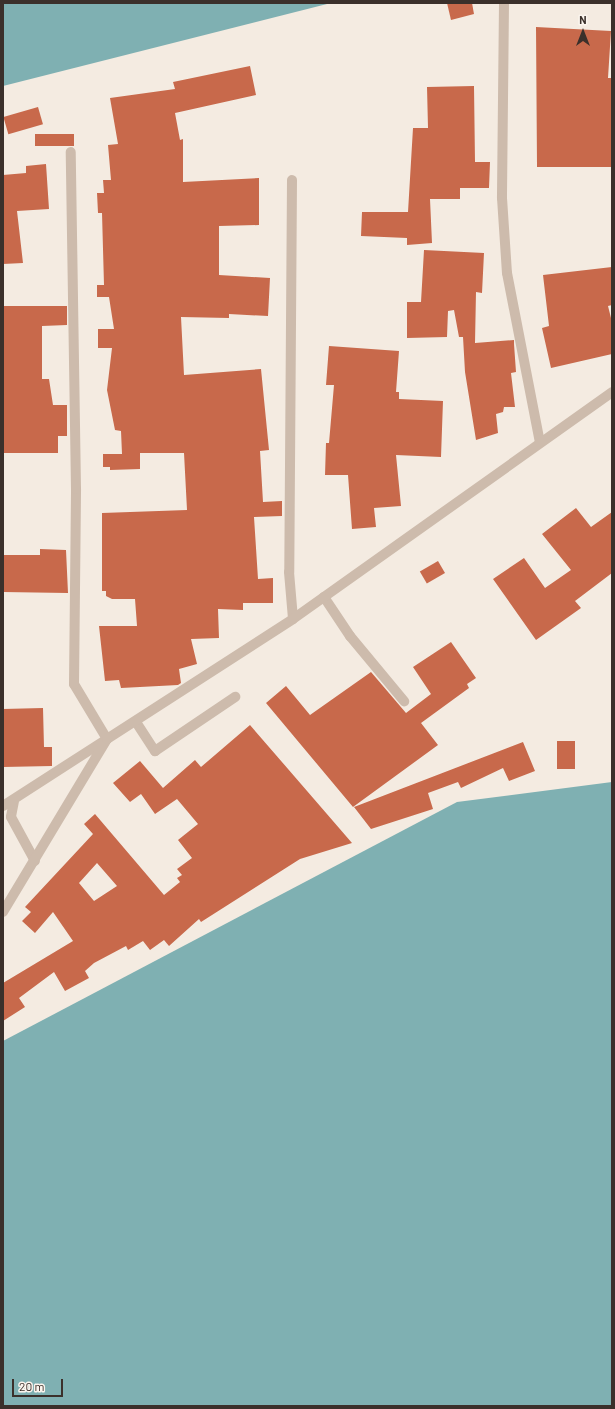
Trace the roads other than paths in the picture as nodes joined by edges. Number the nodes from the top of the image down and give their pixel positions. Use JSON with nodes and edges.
{"nodes":[{"id":1,"x":504,"y":3,"type":"edge"},
{"id":2,"x":71,"y":152,"type":"dead end"},
{"id":3,"x":292,"y":180,"type":"dead end"},
{"id":4,"x":612,"y":392,"type":"edge"},
{"id":5,"x":540,"y":442,"type":"junction"},
{"id":6,"x":324,"y":597,"type":"junction"},
{"id":7,"x":293,"y":619,"type":"junction"},
{"id":8,"x":235,"y":697,"type":"dead end"},
{"id":9,"x":404,"y":701,"type":"dead end"},
{"id":10,"x":136,"y":722,"type":"junction"},
{"id":11,"x":107,"y":739,"type":"junction"},
{"id":12,"x":14,"y":801,"type":"junction"},
{"id":13,"x":3,"y":806,"type":"edge"},
{"id":14,"x":35,"y":861,"type":"junction"},
{"id":15,"x":3,"y":912,"type":"edge"}],
"edges":[{"from":1,"to":5,"type":"street"},
{"from":2,"to":11,"type":"street"},
{"from":3,"to":7,"type":"street"},
{"from":4,"to":5,"type":"street"},
{"from":5,"to":6,"type":"street"},
{"from":6,"to":7,"type":"street"},
{"from":6,"to":9,"type":"street"},
{"from":7,"to":10,"type":"street"},
{"from":8,"to":10,"type":"street"},
{"from":10,"to":11,"type":"street"},
{"from":11,"to":12,"type":"street"},
{"from":11,"to":14,"type":"street"},
{"from":12,"to":13,"type":"street"},
{"from":12,"to":14,"type":"street"},
{"from":14,"to":15,"type":"street"}]}
